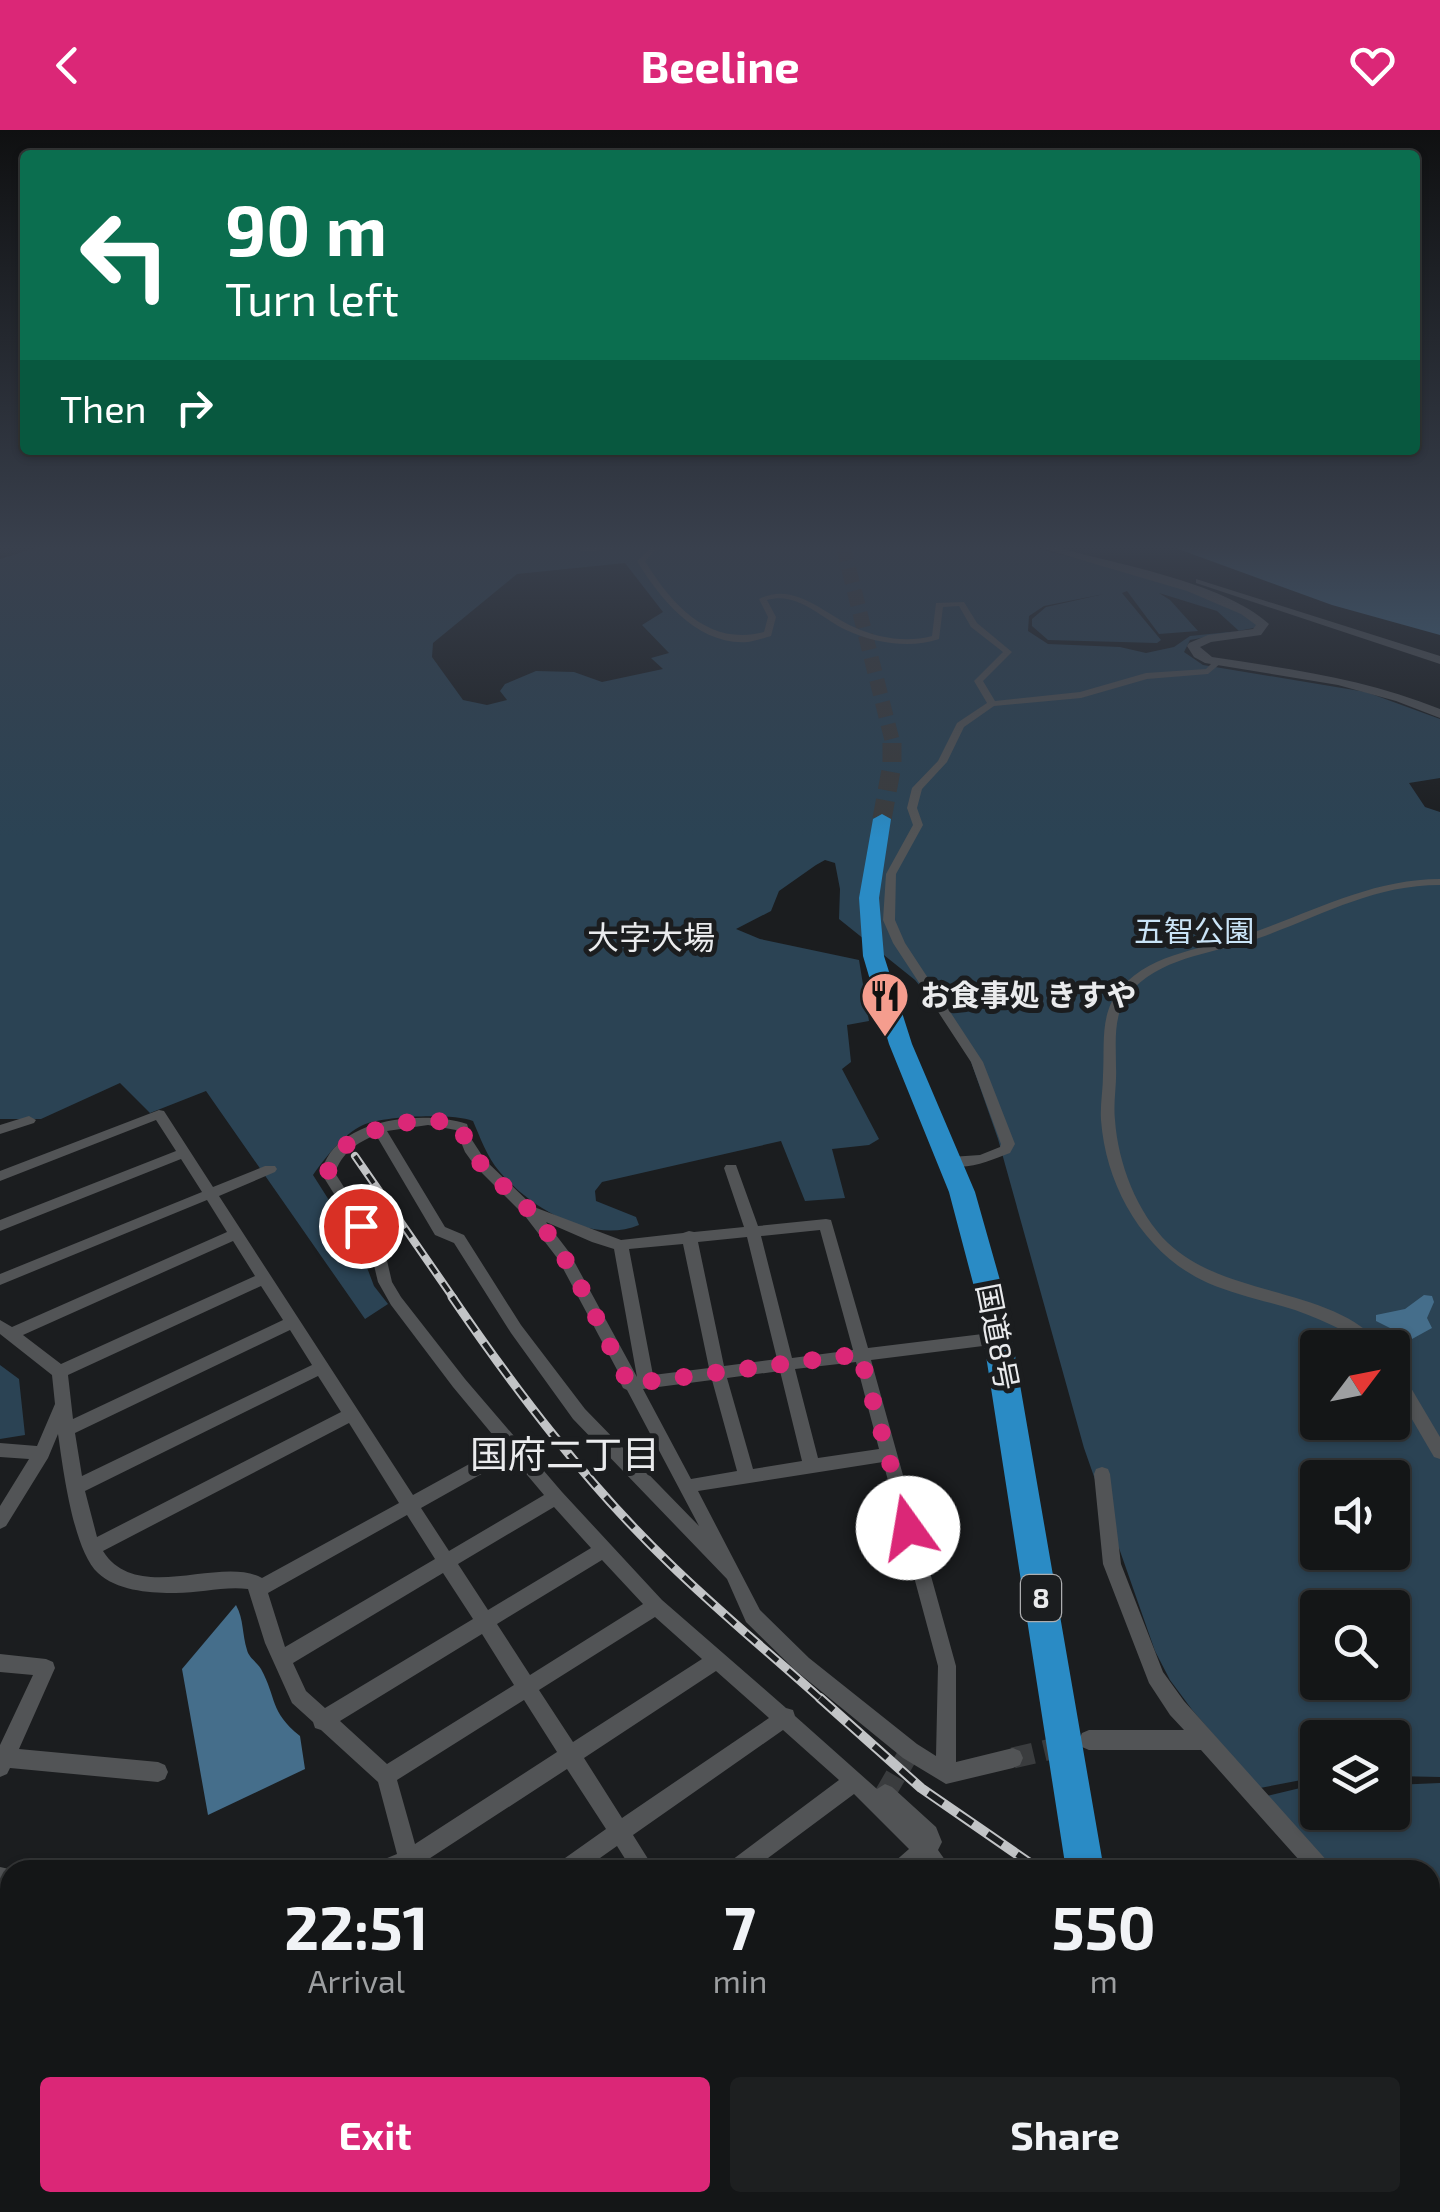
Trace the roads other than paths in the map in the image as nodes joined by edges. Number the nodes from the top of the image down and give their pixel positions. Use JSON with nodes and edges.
{"nodes":[{"id":1,"x":996,"y":643,"type":"edge"},
{"id":2,"x":1201,"y":643,"type":"edge"},
{"id":3,"x":1390,"y":643,"type":"edge"},
{"id":4,"x":1440,"y":660,"type":"edge"},
{"id":5,"x":1218,"y":663,"type":"junction"},
{"id":6,"x":992,"y":704,"type":"junction"},
{"id":7,"x":1440,"y":714,"type":"edge"},
{"id":8,"x":882,"y":819,"type":"tunnel mouth"},
{"id":9,"x":1440,"y":882,"type":"edge"},
{"id":10,"x":29,"y":1120,"type":"dead end"},
{"id":11,"x":378,"y":1128,"type":"junction"},
{"id":12,"x":0,"y":1130,"type":"edge"},
{"id":13,"x":184,"y":1153,"type":"junction"},
{"id":14,"x":951,"y":1162,"type":"junction"},
{"id":15,"x":731,"y":1168,"type":"dead end"},
{"id":16,"x":270,"y":1169,"type":"dead end"},
{"id":17,"x":0,"y":1176,"type":"edge"},
{"id":18,"x":210,"y":1194,"type":"junction"},
{"id":19,"x":529,"y":1210,"type":"junction"},
{"id":20,"x":0,"y":1226,"type":"edge"},
{"id":21,"x":752,"y":1230,"type":"junction"},
{"id":22,"x":236,"y":1234,"type":"junction"},
{"id":23,"x":689,"y":1236,"type":"junction"},
{"id":24,"x":622,"y":1246,"type":"junction"},
{"id":25,"x":264,"y":1278,"type":"junction"},
{"id":26,"x":0,"y":1280,"type":"edge"},
{"id":27,"x":293,"y":1322,"type":"junction"},
{"id":28,"x":6,"y":1330,"type":"edge"},
{"id":29,"x":1355,"y":1330,"type":"edge"},
{"id":30,"x":999,"y":1338,"type":"junction"},
{"id":31,"x":860,"y":1354,"type":"junction"},
{"id":32,"x":785,"y":1364,"type":"junction"},
{"id":33,"x":322,"y":1367,"type":"junction"},
{"id":34,"x":60,"y":1372,"type":"junction"},
{"id":35,"x":718,"y":1374,"type":"junction"},
{"id":36,"x":637,"y":1383,"type":"junction"},
{"id":37,"x":1410,"y":1401,"type":"edge"},
{"id":38,"x":62,"y":1406,"type":"junction"},
{"id":39,"x":352,"y":1414,"type":"junction"},
{"id":40,"x":67,"y":1429,"type":"junction"},
{"id":41,"x":515,"y":1447,"type":"junction"},
{"id":42,"x":0,"y":1450,"type":"edge"},
{"id":43,"x":1440,"y":1452,"type":"edge"},
{"id":44,"x":42,"y":1453,"type":"junction"},
{"id":45,"x":890,"y":1454,"type":"junction"},
{"id":46,"x":812,"y":1466,"type":"junction"},
{"id":47,"x":1102,"y":1474,"type":"dead end"},
{"id":48,"x":747,"y":1476,"type":"junction"},
{"id":49,"x":694,"y":1485,"type":"dead end"},
{"id":50,"x":78,"y":1486,"type":"junction"},
{"id":51,"x":556,"y":1498,"type":"junction"},
{"id":52,"x":410,"y":1504,"type":"junction"},
{"id":53,"x":0,"y":1521,"type":"edge"},
{"id":54,"x":94,"y":1548,"type":"junction"},
{"id":55,"x":604,"y":1550,"type":"junction"},
{"id":56,"x":446,"y":1561,"type":"junction"},
{"id":57,"x":733,"y":1573,"type":"junction"},
{"id":58,"x":260,"y":1588,"type":"junction"},
{"id":59,"x":656,"y":1606,"type":"junction"},
{"id":60,"x":485,"y":1622,"type":"junction"},
{"id":61,"x":282,"y":1658,"type":"junction"},
{"id":62,"x":717,"y":1660,"type":"junction"},
{"id":63,"x":0,"y":1663,"type":"edge"},
{"id":64,"x":527,"y":1687,"type":"junction"},
{"id":65,"x":786,"y":1717,"type":"junction"},
{"id":66,"x":322,"y":1721,"type":"junction"},
{"id":67,"x":1090,"y":1740,"type":"dead end"},
{"id":68,"x":1207,"y":1740,"type":"junction"},
{"id":69,"x":570,"y":1755,"type":"junction"},
{"id":70,"x":1013,"y":1758,"type":"tunnel mouth"},
{"id":71,"x":1,"y":1761,"type":"edge"},
{"id":72,"x":158,"y":1772,"type":"dead end"},
{"id":73,"x":946,"y":1774,"type":"junction"},
{"id":74,"x":386,"y":1776,"type":"junction"},
{"id":75,"x":855,"y":1781,"type":"junction"},
{"id":76,"x":885,"y":1794,"type":"dead end"},
{"id":77,"x":620,"y":1832,"type":"junction"},
{"id":78,"x":926,"y":1850,"type":"junction"},
{"id":79,"x":410,"y":1860,"type":"edge"},
{"id":80,"x":418,"y":1860,"type":"edge"},
{"id":81,"x":579,"y":1860,"type":"edge"},
{"id":82,"x":638,"y":1860,"type":"edge"},
{"id":83,"x":748,"y":1860,"type":"edge"},
{"id":84,"x":913,"y":1860,"type":"edge"},
{"id":85,"x":934,"y":1860,"type":"edge"},
{"id":86,"x":1083,"y":1860,"type":"edge"},
{"id":87,"x":1313,"y":1860,"type":"edge"}],
"edges":[{"from":1,"to":6,"type":"street"},
{"from":2,"to":5,"type":"main road"},
{"from":3,"to":4,"type":"main road"},
{"from":5,"to":6,"type":"street"},
{"from":5,"to":7,"type":"main road"},
{"from":6,"to":14,"type":"street"},
{"from":8,"to":14,"type":"highway","name":"国道8号","number":"8"},
{"from":9,"to":29,"type":"street"},
{"from":10,"to":12,"type":"street"},
{"from":11,"to":19,"type":"street"},
{"from":11,"to":41,"type":"street"},
{"from":11,"to":57,"type":"street"},
{"from":13,"to":17,"type":"street"},
{"from":13,"to":18,"type":"street"},
{"from":13,"to":20,"type":"street"},
{"from":14,"to":30,"type":"highway","name":"国道8号","number":"8"},
{"from":15,"to":21,"type":"street"},
{"from":16,"to":18,"type":"street"},
{"from":18,"to":22,"type":"street"},
{"from":18,"to":26,"type":"street"},
{"from":19,"to":24,"type":"street"},
{"from":19,"to":36,"type":"street"},
{"from":21,"to":23,"type":"street"},
{"from":21,"to":31,"type":"street"},
{"from":21,"to":32,"type":"street"},
{"from":22,"to":25,"type":"street"},
{"from":22,"to":28,"type":"street"},
{"from":23,"to":24,"type":"street"},
{"from":23,"to":35,"type":"street"},
{"from":24,"to":36,"type":"street"},
{"from":25,"to":27,"type":"street"},
{"from":25,"to":34,"type":"street"},
{"from":27,"to":33,"type":"street"},
{"from":27,"to":40,"type":"street"},
{"from":28,"to":34,"type":"street"},
{"from":30,"to":31,"type":"street"},
{"from":30,"to":86,"type":"highway","name":"国道8号","number":"8"},
{"from":31,"to":32,"type":"street"},
{"from":31,"to":45,"type":"street"},
{"from":32,"to":35,"type":"street"},
{"from":32,"to":46,"type":"street"},
{"from":33,"to":39,"type":"street"},
{"from":33,"to":50,"type":"street"},
{"from":34,"to":38,"type":"street"},
{"from":35,"to":36,"type":"street"},
{"from":35,"to":48,"type":"street"},
{"from":36,"to":57,"type":"street"},
{"from":37,"to":43,"type":"street"},
{"from":38,"to":40,"type":"street"},
{"from":38,"to":44,"type":"street"},
{"from":39,"to":52,"type":"street"},
{"from":39,"to":54,"type":"street"},
{"from":40,"to":50,"type":"street"},
{"from":41,"to":51,"type":"street"},
{"from":41,"to":52,"type":"street"},
{"from":42,"to":44,"type":"street"},
{"from":44,"to":53,"type":"street"},
{"from":45,"to":46,"type":"street"},
{"from":45,"to":73,"type":"street"},
{"from":46,"to":48,"type":"street"},
{"from":47,"to":68,"type":"street"},
{"from":48,"to":49,"type":"street"},
{"from":50,"to":54,"type":"street"},
{"from":51,"to":55,"type":"street"},
{"from":51,"to":56,"type":"street"},
{"from":52,"to":56,"type":"street"},
{"from":52,"to":58,"type":"street"},
{"from":54,"to":58,"type":"street"},
{"from":55,"to":59,"type":"street"},
{"from":55,"to":60,"type":"street"},
{"from":56,"to":60,"type":"street"},
{"from":56,"to":61,"type":"street"},
{"from":57,"to":73,"type":"street"},
{"from":58,"to":61,"type":"street"},
{"from":59,"to":62,"type":"street"},
{"from":59,"to":64,"type":"street"},
{"from":60,"to":64,"type":"street"},
{"from":60,"to":66,"type":"street"},
{"from":61,"to":66,"type":"street"},
{"from":62,"to":65,"type":"street"},
{"from":62,"to":69,"type":"street"},
{"from":63,"to":71,"type":"street"},
{"from":64,"to":69,"type":"street"},
{"from":64,"to":74,"type":"street"},
{"from":65,"to":75,"type":"street"},
{"from":65,"to":77,"type":"street"},
{"from":66,"to":74,"type":"street"},
{"from":67,"to":68,"type":"street"},
{"from":68,"to":87,"type":"street"},
{"from":69,"to":77,"type":"street"},
{"from":69,"to":80,"type":"street"},
{"from":70,"to":73,"type":"street"},
{"from":71,"to":72,"type":"street"},
{"from":74,"to":79,"type":"street"},
{"from":75,"to":78,"type":"street"},
{"from":75,"to":83,"type":"street"},
{"from":76,"to":78,"type":"street"},
{"from":77,"to":81,"type":"street"},
{"from":77,"to":82,"type":"street"},
{"from":78,"to":84,"type":"street"},
{"from":78,"to":85,"type":"street"}]}
